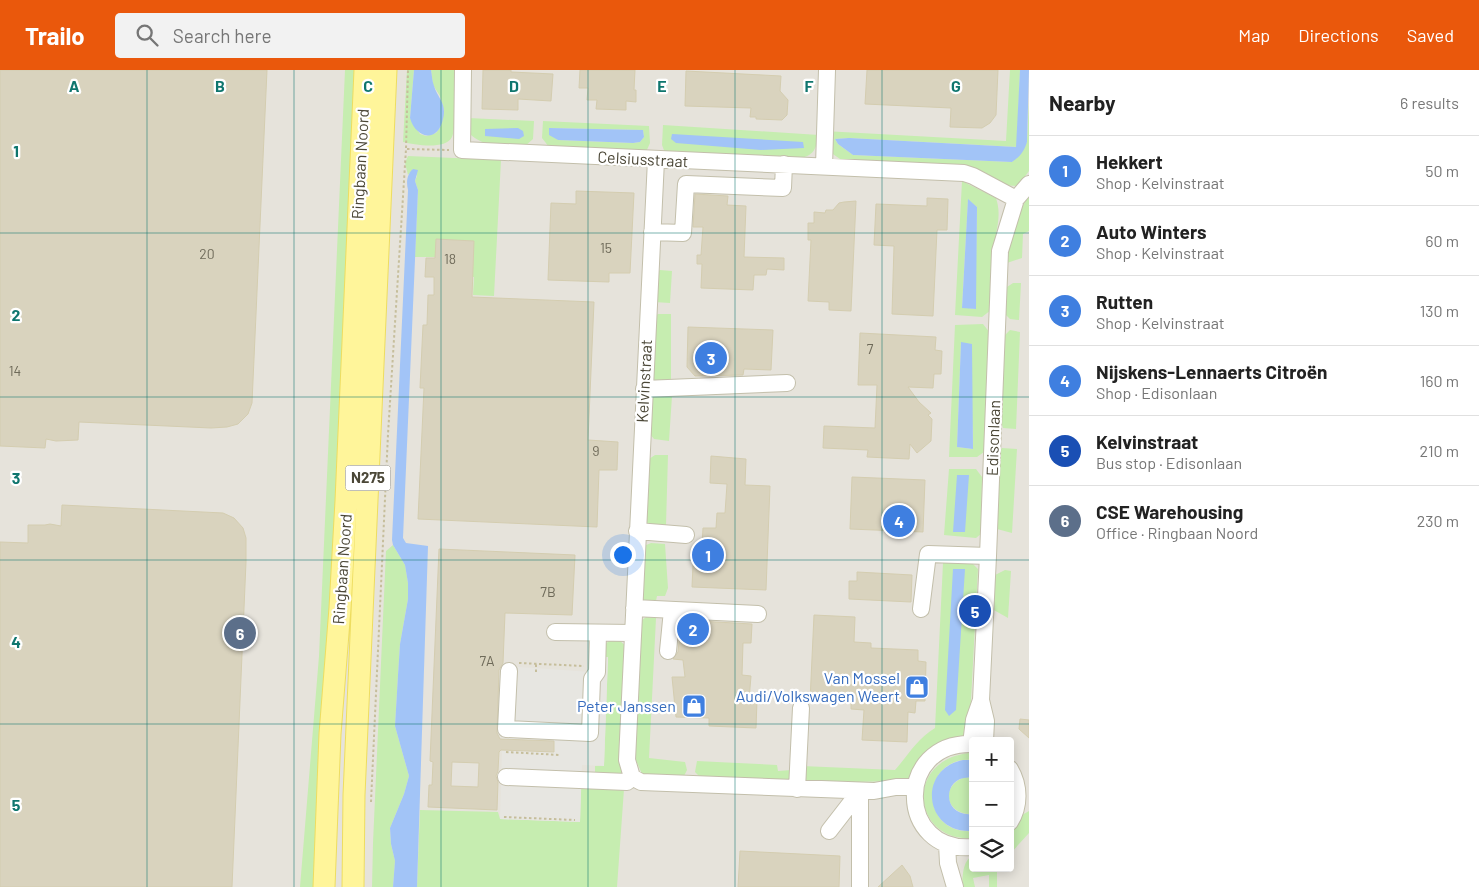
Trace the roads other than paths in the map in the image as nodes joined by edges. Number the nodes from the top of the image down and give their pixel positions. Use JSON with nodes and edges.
{"nodes":[{"id":1,"x":364,"y":70,"type":"edge"},
{"id":2,"x":386,"y":70,"type":"edge"},
{"id":3,"x":464,"y":70,"type":"edge"},
{"id":4,"x":827,"y":70,"type":"edge"},
{"id":5,"x":656,"y":160,"type":"junction"},
{"id":6,"x":784,"y":164,"type":"junction"},
{"id":7,"x":824,"y":166,"type":"junction"},
{"id":8,"x":1029,"y":184,"type":"edge"},
{"id":9,"x":1016,"y":199,"type":"junction"},
{"id":10,"x":652,"y":232,"type":"junction"},
{"id":11,"x":787,"y":383,"type":"dead end"},
{"id":12,"x":644,"y":389,"type":"junction"},
{"id":13,"x":637,"y":531,"type":"junction"},
{"id":14,"x":686,"y":534,"type":"dead end"},
{"id":15,"x":988,"y":556,"type":"junction"},
{"id":16,"x":634,"y":608,"type":"junction"},
{"id":17,"x":921,"y":609,"type":"dead end"},
{"id":18,"x":672,"y":610,"type":"junction"},
{"id":19,"x":758,"y":614,"type":"dead end"},
{"id":20,"x":555,"y":632,"type":"dead end"},
{"id":21,"x":598,"y":633,"type":"junction"},
{"id":22,"x":633,"y":633,"type":"junction"},
{"id":23,"x":668,"y":651,"type":"dead end"},
{"id":24,"x":509,"y":670,"type":"road end"},
{"id":25,"x":801,"y":708,"type":"dead end"},
{"id":26,"x":975,"y":737,"type":"edge"},
{"id":27,"x":969,"y":744,"type":"edge"},
{"id":28,"x":632,"y":777,"type":"junction"},
{"id":29,"x":506,"y":778,"type":"dead end"},
{"id":30,"x":1014,"y":778,"type":"edge"},
{"id":31,"x":797,"y":789,"type":"junction"},
{"id":32,"x":867,"y":791,"type":"junction"},
{"id":33,"x":914,"y":793,"type":"junction"},
{"id":34,"x":1023,"y":797,"type":"edge"},
{"id":35,"x":1014,"y":814,"type":"edge"},
{"id":36,"x":828,"y":831,"type":"dead end"},
{"id":37,"x":946,"y":844,"type":"junction"},
{"id":38,"x":968,"y":847,"type":"edge"},
{"id":39,"x":324,"y":887,"type":"edge"},
{"id":40,"x":352,"y":887,"type":"edge"},
{"id":41,"x":860,"y":887,"type":"edge"},
{"id":42,"x":955,"y":887,"type":"edge"}],
"edges":[{"from":1,"to":39,"type":"main road","name":"Ringbaan Noord","number":"N275"},
{"from":2,"to":40,"type":"main road","name":"Ringbaan Noord","number":"N275"},
{"from":3,"to":5,"type":"street","name":"Celsiusstraat"},
{"from":4,"to":7,"type":"street"},
{"from":5,"to":6,"type":"street","name":"Celsiusstraat"},
{"from":5,"to":10,"type":"street","name":"Kelvinstraat"},
{"from":6,"to":7,"type":"street","name":"Celsiusstraat"},
{"from":6,"to":10,"type":"street"},
{"from":7,"to":9,"type":"street","name":"Celsiusstraat"},
{"from":8,"to":9,"type":"street","name":"Edisonlaan"},
{"from":9,"to":15,"type":"street","name":"Edisonlaan"},
{"from":10,"to":12,"type":"street","name":"Kelvinstraat"},
{"from":11,"to":12,"type":"street"},
{"from":12,"to":13,"type":"street","name":"Kelvinstraat"},
{"from":13,"to":14,"type":"street"},
{"from":13,"to":16,"type":"street","name":"Kelvinstraat"},
{"from":15,"to":17,"type":"street"},
{"from":15,"to":26,"type":"street","name":"Edisonlaan"},
{"from":16,"to":18,"type":"street"},
{"from":16,"to":22,"type":"street","name":"Kelvinstraat"},
{"from":18,"to":19,"type":"street"},
{"from":18,"to":23,"type":"street"},
{"from":20,"to":21,"type":"street"},
{"from":21,"to":22,"type":"street"},
{"from":21,"to":24,"type":"street"},
{"from":22,"to":28,"type":"street","name":"Kelvinstraat"},
{"from":25,"to":31,"type":"street"},
{"from":27,"to":33,"type":"street"},
{"from":28,"to":29,"type":"street"},
{"from":28,"to":31,"type":"street"},
{"from":30,"to":34,"type":"street"},
{"from":31,"to":32,"type":"street"},
{"from":32,"to":33,"type":"street"},
{"from":32,"to":36,"type":"street"},
{"from":32,"to":41,"type":"street"},
{"from":33,"to":37,"type":"street"},
{"from":34,"to":35,"type":"street"},
{"from":37,"to":38,"type":"street"},
{"from":37,"to":42,"type":"street"},
{"from":38,"to":42,"type":"street"}]}
